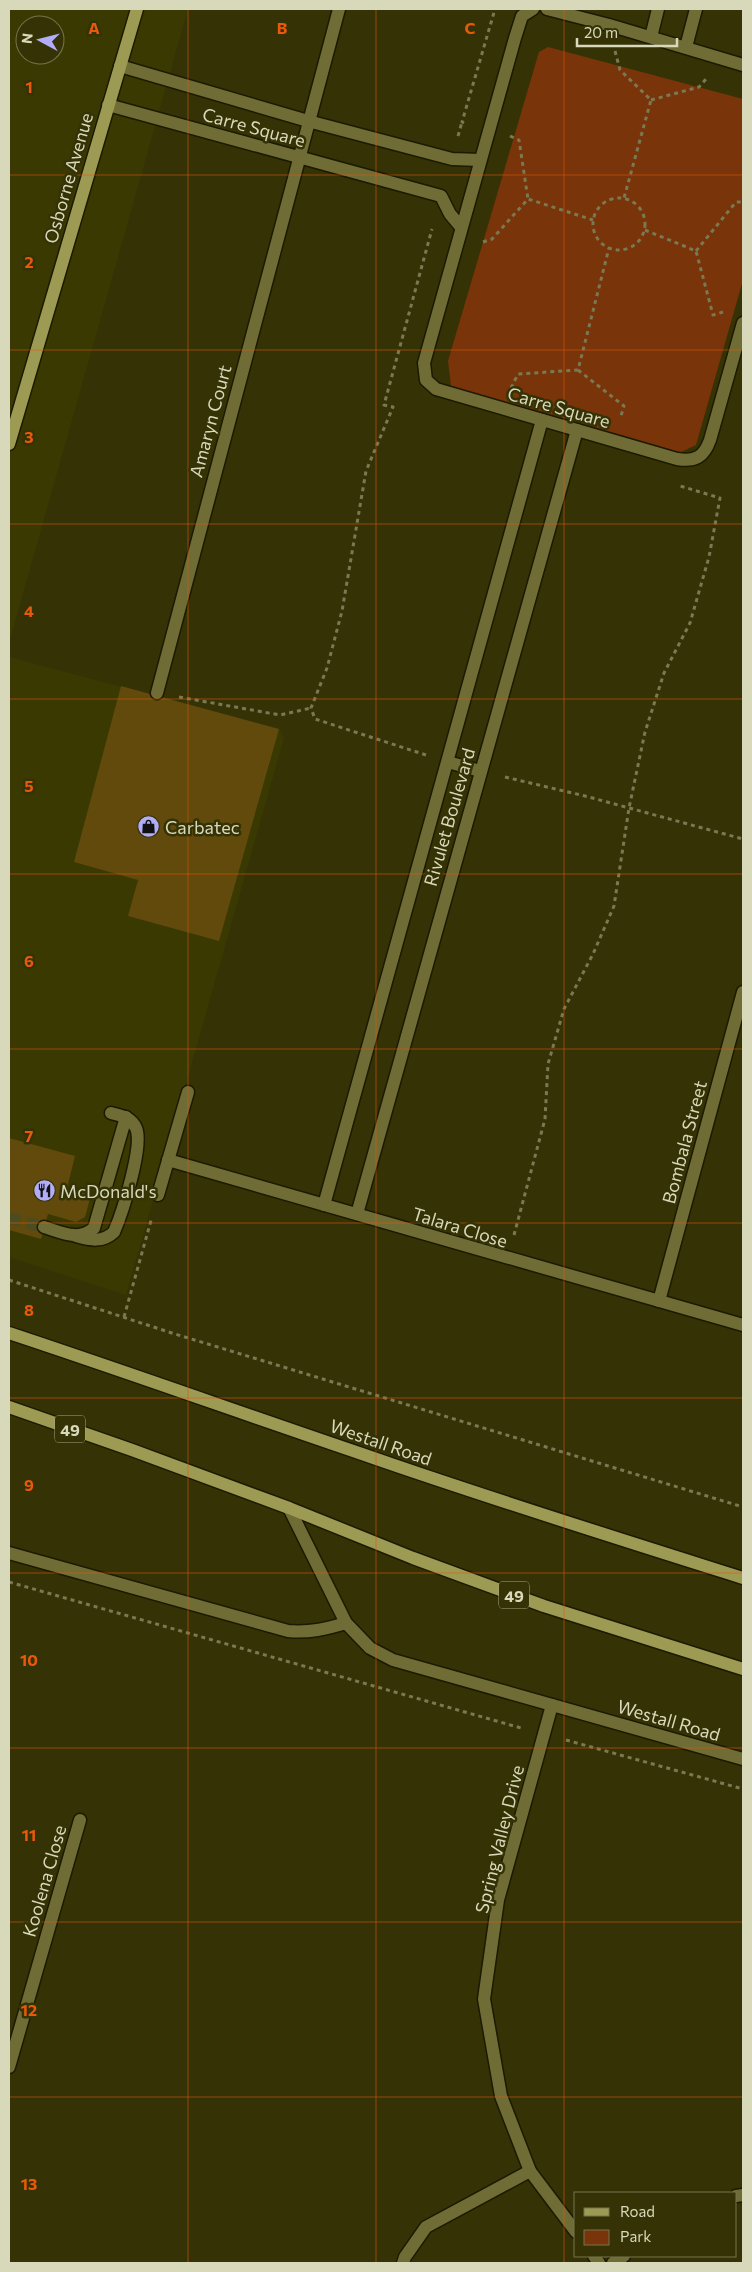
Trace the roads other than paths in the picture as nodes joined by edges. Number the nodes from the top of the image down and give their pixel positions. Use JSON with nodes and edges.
{"nodes":[{"id":1,"x":136,"y":9,"type":"edge"},
{"id":2,"x":339,"y":9,"type":"edge"},
{"id":3,"x":533,"y":9,"type":"edge"},
{"id":4,"x":547,"y":9,"type":"edge"},
{"id":5,"x":658,"y":9,"type":"edge"},
{"id":6,"x":696,"y":9,"type":"edge"},
{"id":7,"x":651,"y":37,"type":"junction"},
{"id":8,"x":686,"y":47,"type":"junction"},
{"id":9,"x":743,"y":64,"type":"edge"},
{"id":10,"x":120,"y":66,"type":"junction"},
{"id":11,"x":108,"y":105,"type":"junction"},
{"id":12,"x":308,"y":121,"type":"junction"},
{"id":13,"x":298,"y":158,"type":"junction"},
{"id":14,"x":480,"y":160,"type":"junction"},
{"id":15,"x":460,"y":227,"type":"junction"},
{"id":16,"x":743,"y":322,"type":"edge"},
{"id":17,"x":542,"y":420,"type":"junction"},
{"id":18,"x":576,"y":430,"type":"junction"},
{"id":19,"x":9,"y":441,"type":"edge"},
{"id":20,"x":157,"y":692,"type":"road end"},
{"id":21,"x":448,"y":762,"type":"junction"},
{"id":22,"x":480,"y":771,"type":"junction"},
{"id":23,"x":743,"y":992,"type":"edge"},
{"id":24,"x":188,"y":1092,"type":"dead end"},
{"id":25,"x":111,"y":1113,"type":"dead end"},
{"id":26,"x":126,"y":1117,"type":"junction"},
{"id":27,"x":168,"y":1160,"type":"junction"},
{"id":28,"x":158,"y":1195,"type":"road end"},
{"id":29,"x":324,"y":1205,"type":"junction"},
{"id":30,"x":357,"y":1214,"type":"junction"},
{"id":31,"x":44,"y":1227,"type":"tunnel mouth"},
{"id":32,"x":76,"y":1236,"type":"junction"},
{"id":33,"x":659,"y":1301,"type":"junction"},
{"id":34,"x":743,"y":1325,"type":"edge"},
{"id":35,"x":9,"y":1333,"type":"edge"},
{"id":36,"x":9,"y":1407,"type":"edge"},
{"id":37,"x":289,"y":1508,"type":"junction"},
{"id":38,"x":9,"y":1553,"type":"edge"},
{"id":39,"x":743,"y":1578,"type":"edge"},
{"id":40,"x":346,"y":1623,"type":"junction"},
{"id":41,"x":743,"y":1669,"type":"edge"},
{"id":42,"x":552,"y":1705,"type":"junction"},
{"id":43,"x":743,"y":1759,"type":"edge"},
{"id":44,"x":80,"y":1820,"type":"dead end"},
{"id":45,"x":9,"y":2067,"type":"edge"},
{"id":46,"x":530,"y":2171,"type":"junction"},
{"id":47,"x":574,"y":2229,"type":"edge"},
{"id":48,"x":403,"y":2263,"type":"edge"}],
"edges":[{"from":1,"to":10,"type":"main road","name":"Osborne Avenue"},
{"from":2,"to":12,"type":"street","name":"Amaryn Court"},
{"from":3,"to":14,"type":"street","name":"Carre Square"},
{"from":4,"to":7,"type":"street"},
{"from":5,"to":7,"type":"street"},
{"from":6,"to":8,"type":"street"},
{"from":7,"to":8,"type":"street"},
{"from":8,"to":9,"type":"street"},
{"from":10,"to":11,"type":"main road","name":"Osborne Avenue"},
{"from":10,"to":12,"type":"street","name":"Carre Square"},
{"from":11,"to":13,"type":"street","name":"Carre Square"},
{"from":11,"to":19,"type":"main road","name":"Osborne Avenue"},
{"from":12,"to":13,"type":"street","name":"Amaryn Court"},
{"from":12,"to":14,"type":"street","name":"Carre Square"},
{"from":13,"to":15,"type":"street","name":"Carre Square"},
{"from":13,"to":20,"type":"street","name":"Amaryn Court"},
{"from":14,"to":15,"type":"street","name":"Carre Square"},
{"from":15,"to":17,"type":"street","name":"Carre Square"},
{"from":16,"to":18,"type":"street","name":"Carre Square"},
{"from":17,"to":18,"type":"street","name":"Carre Square"},
{"from":17,"to":21,"type":"street","name":"Rivulet Boulevard"},
{"from":18,"to":22,"type":"street","name":"Rivulet Boulevard"},
{"from":21,"to":22,"type":"street"},
{"from":21,"to":29,"type":"street","name":"Rivulet Boulevard"},
{"from":22,"to":30,"type":"street","name":"Rivulet Boulevard"},
{"from":23,"to":33,"type":"street","name":"Bombala Street"},
{"from":24,"to":27,"type":"street"},
{"from":25,"to":26,"type":"street"},
{"from":26,"to":32,"type":"street"},
{"from":26,"to":32,"type":"street"},
{"from":27,"to":28,"type":"street"},
{"from":27,"to":29,"type":"street","name":"Talara Close"},
{"from":29,"to":30,"type":"street","name":"Talara Close"},
{"from":30,"to":33,"type":"street","name":"Talara Close"},
{"from":31,"to":32,"type":"street"},
{"from":33,"to":34,"type":"street","name":"Talara Close"},
{"from":35,"to":39,"type":"main road","name":"Westall Road"},
{"from":36,"to":37,"type":"main road","number":"49"},
{"from":37,"to":40,"type":"street","name":"Westall Road"},
{"from":37,"to":41,"type":"main road","number":"49"},
{"from":38,"to":40,"type":"street"},
{"from":40,"to":42,"type":"street","name":"Westall Road"},
{"from":42,"to":43,"type":"street","name":"Westall Road"},
{"from":42,"to":46,"type":"street","name":"Spring Valley Drive"},
{"from":44,"to":45,"type":"street","name":"Koolena Close"},
{"from":46,"to":47,"type":"street","name":"Spring Valley Drive"},
{"from":46,"to":48,"type":"street"}]}
